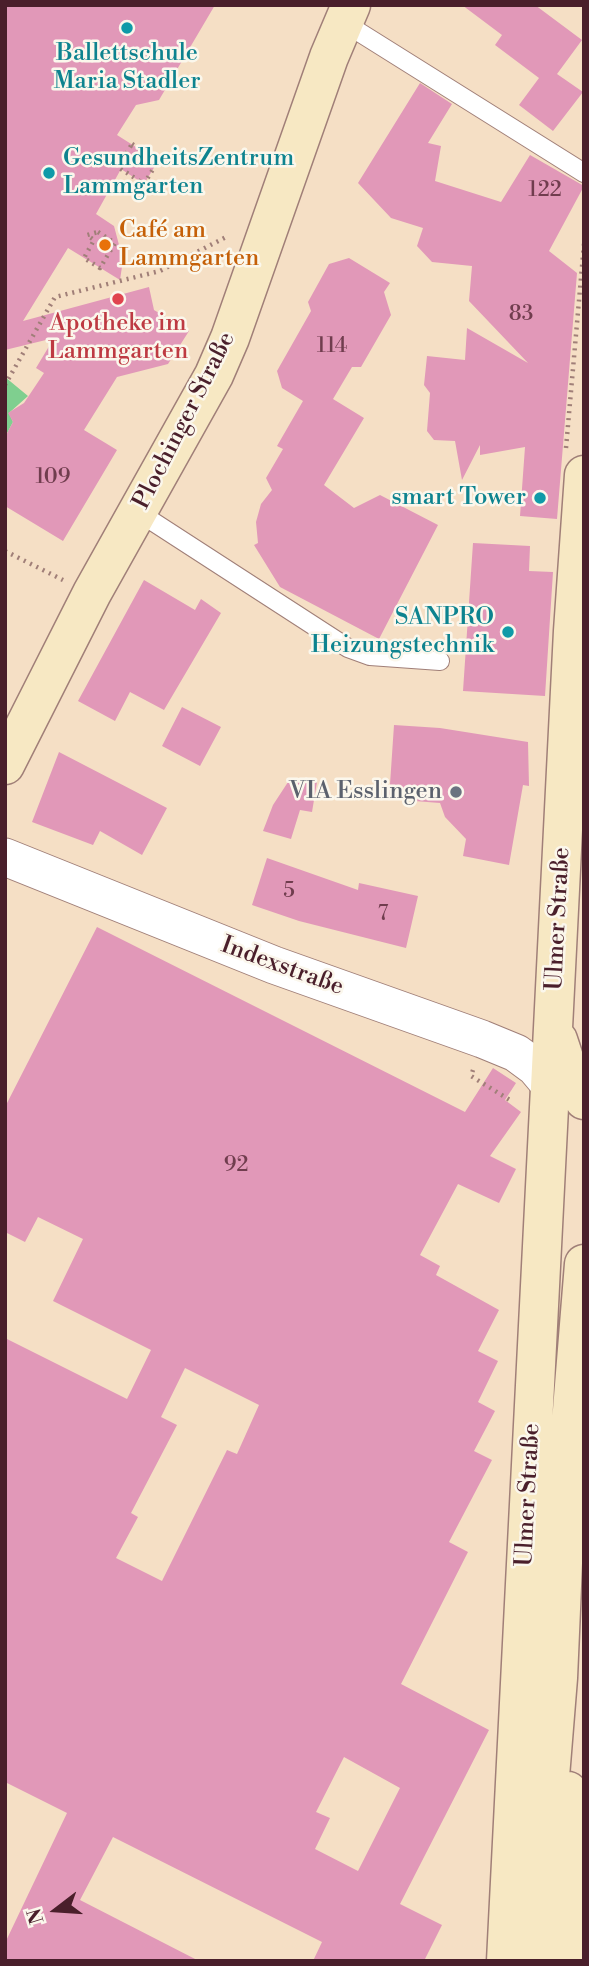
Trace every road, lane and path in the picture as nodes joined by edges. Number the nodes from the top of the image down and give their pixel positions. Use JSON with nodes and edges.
{"nodes":[{"id":1,"x":349,"y":9,"type":"edge"},
{"id":2,"x":122,"y":162,"type":"joint"},
{"id":3,"x":584,"y":173,"type":"edge"},
{"id":4,"x":232,"y":234,"type":"dead end"},
{"id":5,"x":87,"y":235,"type":"joint"},
{"id":6,"x":5,"y":386,"type":"edge"},
{"id":7,"x":584,"y":475,"type":"edge"},
{"id":8,"x":138,"y":512,"type":"junction"},
{"id":9,"x":5,"y":551,"type":"edge"},
{"id":10,"x":66,"y":582,"type":"dead end"},
{"id":11,"x":440,"y":661,"type":"dead end"},
{"id":12,"x":15,"y":717,"type":"edge"},
{"id":13,"x":5,"y":765,"type":"edge"},
{"id":14,"x":5,"y":857,"type":"edge"},
{"id":15,"x":475,"y":1079,"type":"dead end"},
{"id":16,"x":567,"y":1093,"type":"edge"},
{"id":17,"x":513,"y":1102,"type":"dead end"},
{"id":18,"x":584,"y":1264,"type":"edge"},
{"id":19,"x":558,"y":1678,"type":"junction"},
{"id":20,"x":506,"y":1961,"type":"edge"},
{"id":21,"x":535,"y":1961,"type":"edge"},
{"id":22,"x":571,"y":1961,"type":"edge"}],
"edges":[{"from":1,"to":3,"type":"lane"},
{"from":1,"to":8,"type":"main road","name":"Plochinger Straße"},
{"from":2,"to":2,"type":"path"},
{"from":4,"to":6,"type":"path"},
{"from":5,"to":5,"type":"path"},
{"from":7,"to":16,"type":"main road","name":"Ulmer Straße"},
{"from":8,"to":11,"type":"lane"},
{"from":8,"to":12,"type":"main road","name":"Plochinger Straße"},
{"from":9,"to":10,"type":"path"},
{"from":12,"to":13,"type":"main road","name":"Plochinger Straße"},
{"from":14,"to":16,"type":"street","name":"Indexstraße"},
{"from":15,"to":17,"type":"path"},
{"from":16,"to":20,"type":"main road","name":"Ulmer Straße"},
{"from":18,"to":19,"type":"main road","name":"Ulmer Straße"},
{"from":19,"to":21,"type":"main road","name":"Ulmer Straße"},
{"from":19,"to":22,"type":"main road"}]}
